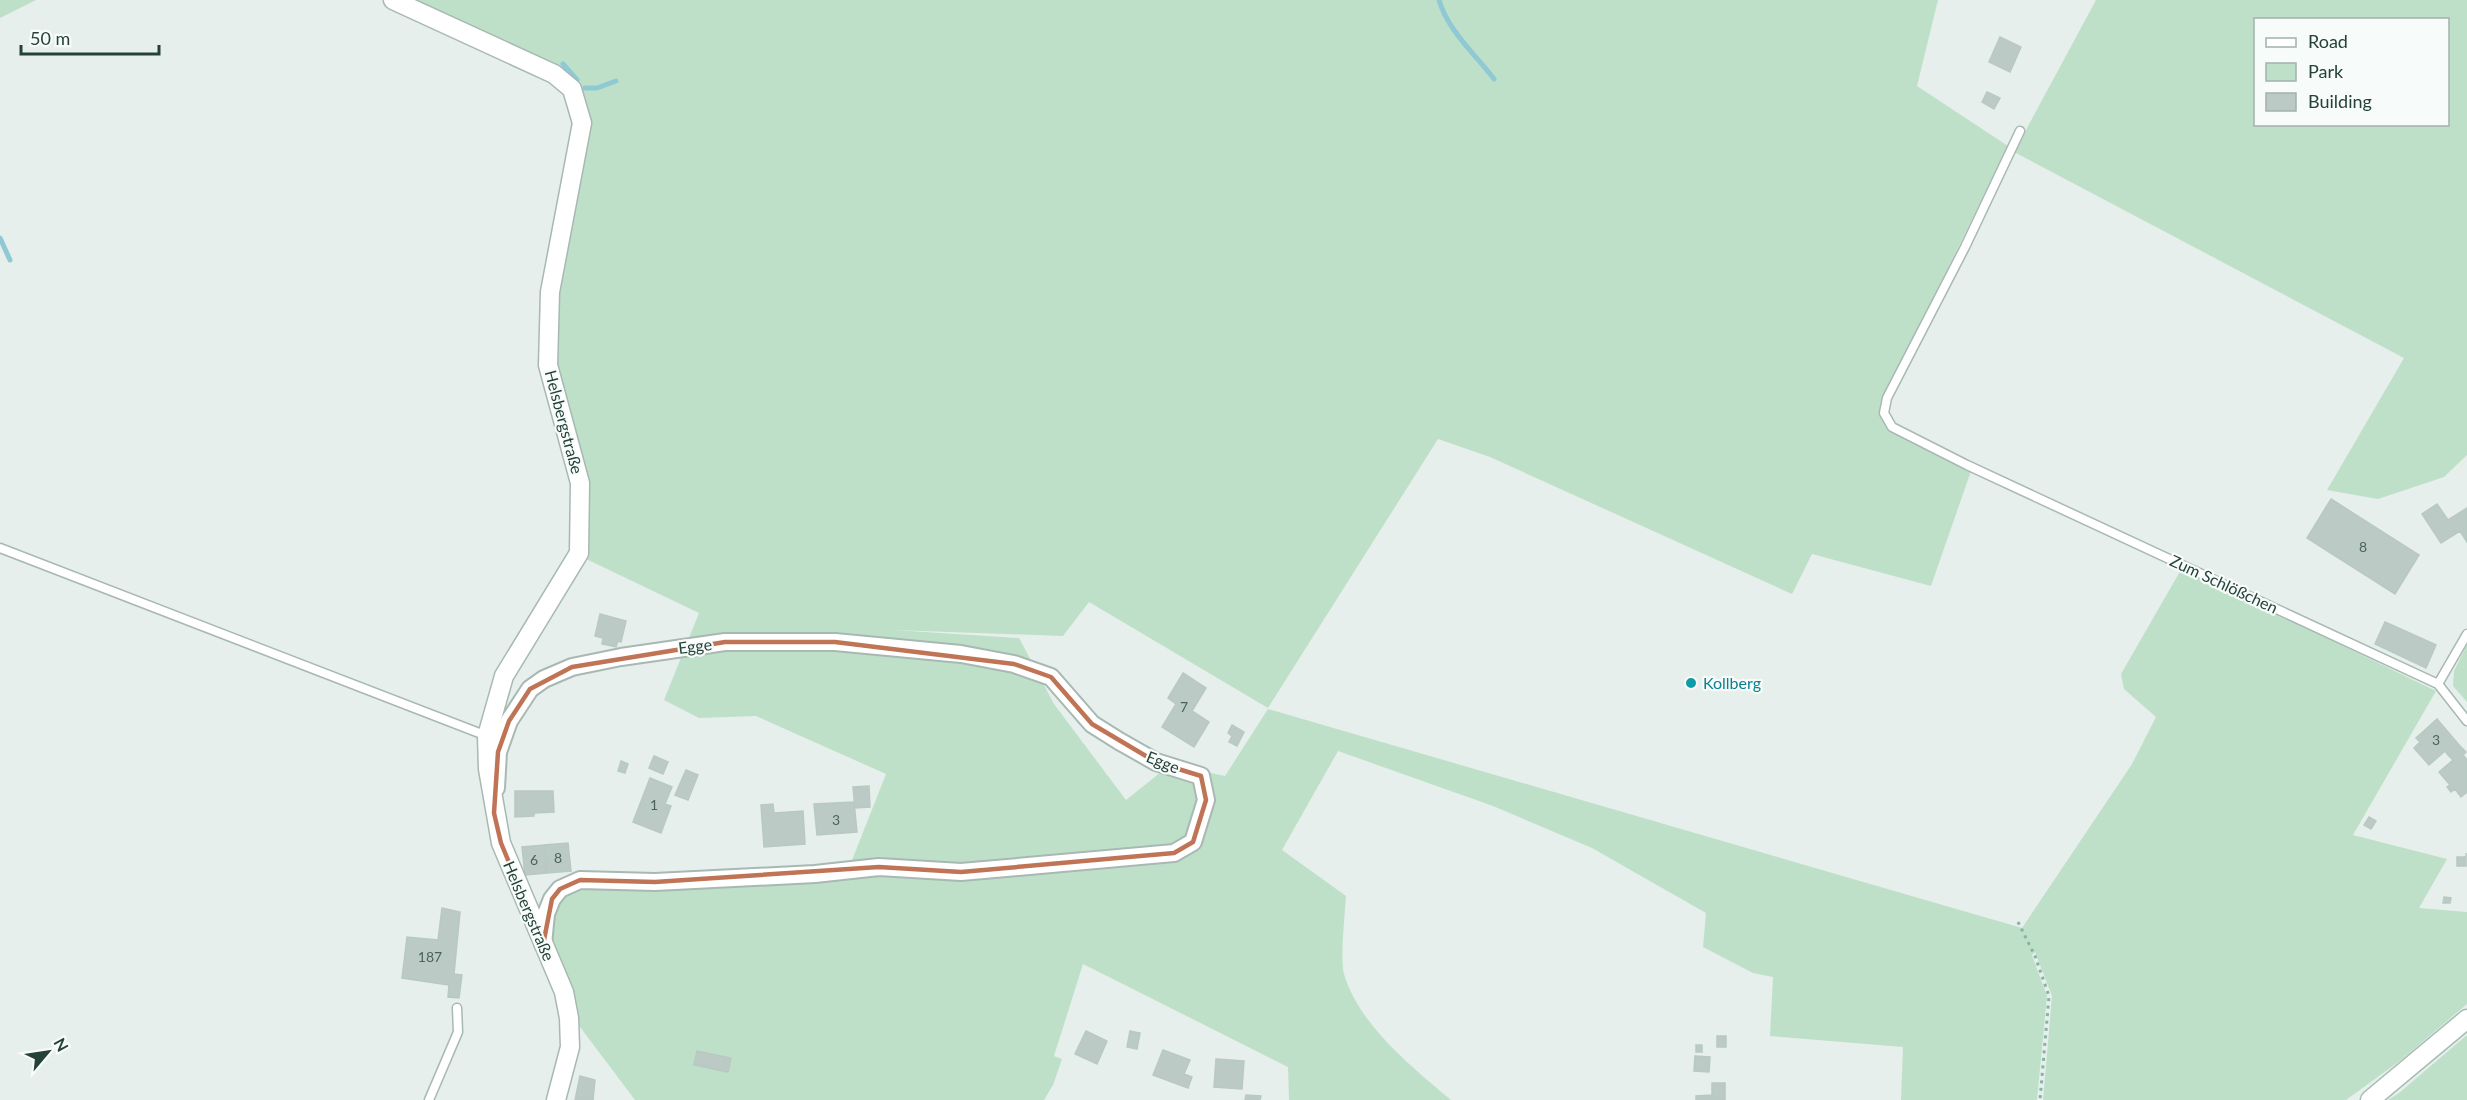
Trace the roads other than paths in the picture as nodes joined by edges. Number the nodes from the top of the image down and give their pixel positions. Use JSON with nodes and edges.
{"nodes":[{"id":1,"x":393,"y":0,"type":"edge"},
{"id":2,"x":2020,"y":132,"type":"dead end"},
{"id":3,"x":0,"y":548,"type":"edge"},
{"id":4,"x":2467,"y":634,"type":"edge"},
{"id":5,"x":2438,"y":684,"type":"junction"},
{"id":6,"x":2467,"y":721,"type":"edge"},
{"id":7,"x":487,"y":736,"type":"junction"},
{"id":8,"x":494,"y":813,"type":"junction"},
{"id":9,"x":543,"y":945,"type":"junction"},
{"id":10,"x":457,"y":1008,"type":"dead end"},
{"id":11,"x":2467,"y":1019,"type":"edge"},
{"id":12,"x":429,"y":1100,"type":"edge"},
{"id":13,"x":556,"y":1100,"type":"edge"},
{"id":14,"x":2370,"y":1100,"type":"edge"}],
"edges":[{"from":1,"to":7,"type":"street","name":"Helsbergstraße"},
{"from":2,"to":5,"type":"lane","name":"Zum Schlößchen"},
{"from":3,"to":7,"type":"lane"},
{"from":4,"to":5,"type":"lane"},
{"from":5,"to":6,"type":"lane","name":"Zum Schlößchen"},
{"from":7,"to":8,"type":"street","name":"Helsbergstraße"},
{"from":8,"to":9,"type":"street","name":"Helsbergstraße"},
{"from":8,"to":9,"type":"street","name":"Egge"},
{"from":9,"to":13,"type":"street","name":"Helsbergstraße"},
{"from":10,"to":12,"type":"lane"},
{"from":11,"to":14,"type":"street"}]}
